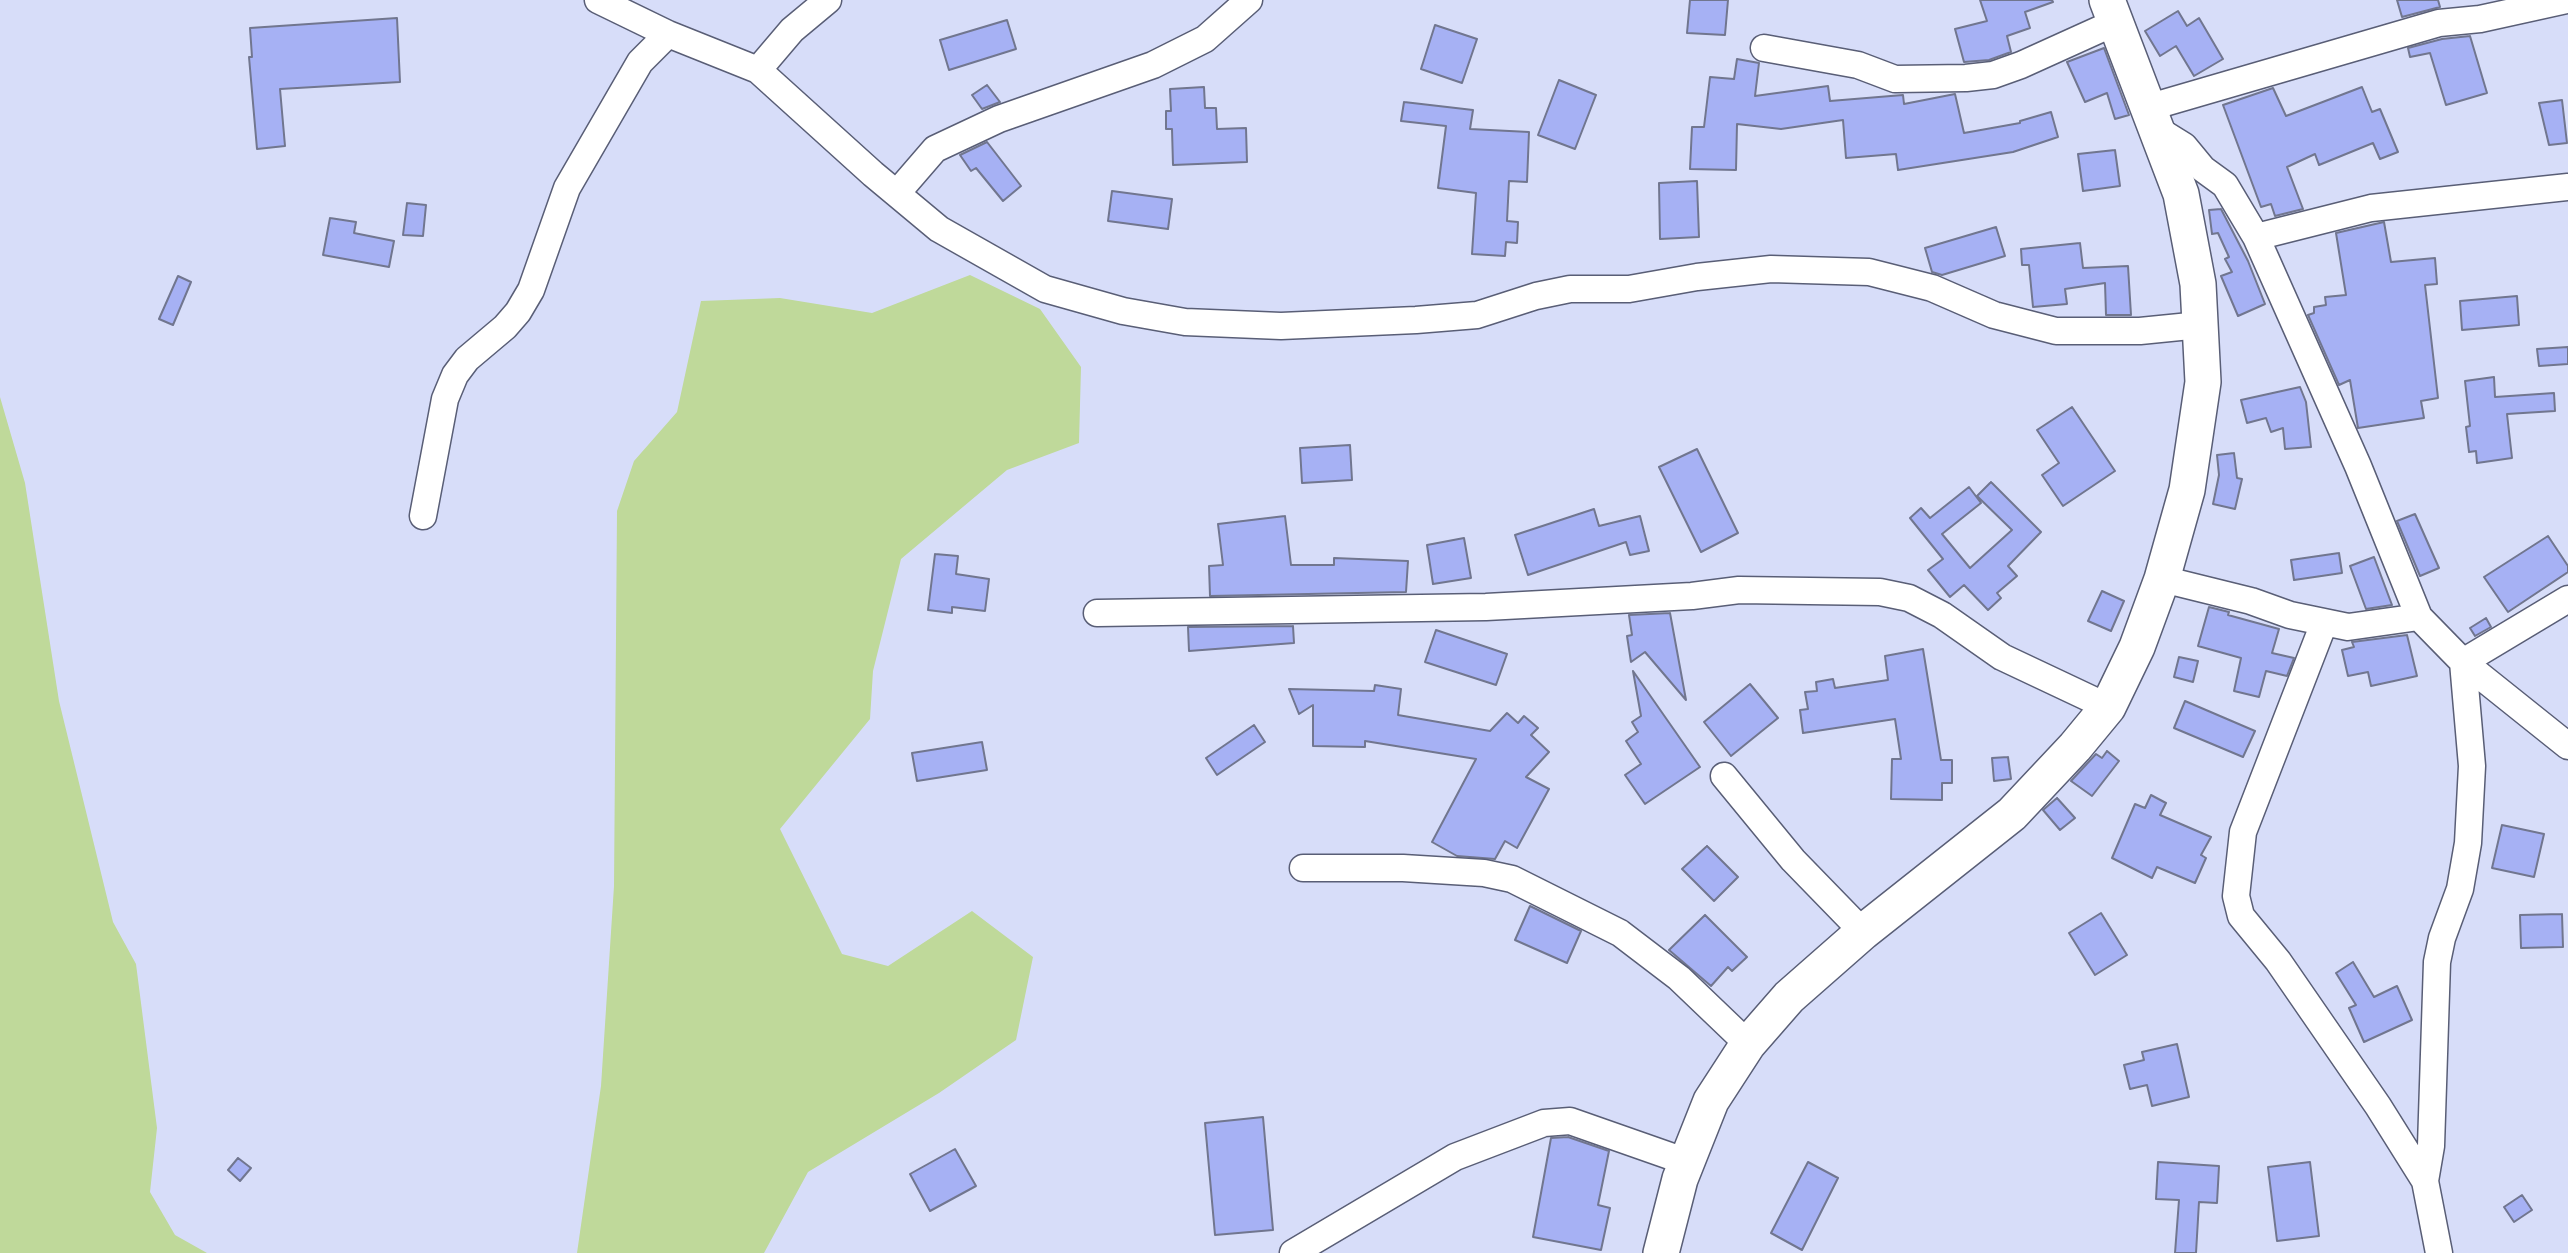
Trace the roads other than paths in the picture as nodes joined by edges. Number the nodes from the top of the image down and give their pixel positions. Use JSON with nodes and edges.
{"nodes":[{"id":1,"x":598,"y":0,"type":"edge"},
{"id":2,"x":828,"y":0,"type":"edge"},
{"id":3,"x":1249,"y":0,"type":"edge"},
{"id":4,"x":2567,"y":0,"type":"edge"},
{"id":5,"x":2111,"y":11,"type":"edge"},
{"id":6,"x":668,"y":34,"type":"junction"},
{"id":7,"x":1764,"y":48,"type":"dead end"},
{"id":8,"x":758,"y":70,"type":"junction"},
{"id":9,"x":2151,"y":118,"type":"junction"},
{"id":10,"x":2568,"y":187,"type":"edge"},
{"id":11,"x":897,"y":193,"type":"junction"},
{"id":12,"x":2256,"y":237,"type":"junction"},
{"id":13,"x":2200,"y":325,"type":"junction"},
{"id":14,"x":423,"y":516,"type":"dead end"},
{"id":15,"x":2162,"y":579,"type":"junction"},
{"id":16,"x":2568,"y":599,"type":"edge"},
{"id":17,"x":1097,"y":613,"type":"dead end"},
{"id":18,"x":2419,"y":617,"type":"junction"},
{"id":19,"x":2324,"y":623,"type":"junction"},
{"id":20,"x":2463,"y":662,"type":"junction"},
{"id":21,"x":2108,"y":706,"type":"junction"},
{"id":22,"x":2568,"y":746,"type":"edge"},
{"id":23,"x":1724,"y":776,"type":"dead end"},
{"id":24,"x":1303,"y":868,"type":"dead end"},
{"id":25,"x":1863,"y":932,"type":"junction"},
{"id":26,"x":1748,"y":1044,"type":"junction"},
{"id":27,"x":1686,"y":1163,"type":"junction"},
{"id":28,"x":2425,"y":1181,"type":"junction"},
{"id":29,"x":1293,"y":1253,"type":"edge"},
{"id":30,"x":1661,"y":1253,"type":"edge"},
{"id":31,"x":2439,"y":1253,"type":"edge"}],
"edges":[{"from":1,"to":6,"type":"street"},
{"from":2,"to":8,"type":"street"},
{"from":3,"to":11,"type":"street"},
{"from":4,"to":9,"type":"street"},
{"from":5,"to":7,"type":"street"},
{"from":5,"to":9,"type":"main road"},
{"from":6,"to":8,"type":"street"},
{"from":6,"to":14,"type":"street"},
{"from":8,"to":11,"type":"street"},
{"from":9,"to":12,"type":"street"},
{"from":9,"to":13,"type":"main road"},
{"from":10,"to":12,"type":"street"},
{"from":11,"to":13,"type":"street"},
{"from":12,"to":18,"type":"street"},
{"from":13,"to":15,"type":"main road"},
{"from":15,"to":19,"type":"street"},
{"from":15,"to":21,"type":"main road"},
{"from":16,"to":20,"type":"street"},
{"from":17,"to":21,"type":"street"},
{"from":18,"to":19,"type":"street"},
{"from":18,"to":20,"type":"street"},
{"from":19,"to":28,"type":"street"},
{"from":20,"to":22,"type":"street"},
{"from":20,"to":28,"type":"street"},
{"from":21,"to":25,"type":"main road"},
{"from":23,"to":25,"type":"street"},
{"from":24,"to":26,"type":"street"},
{"from":25,"to":26,"type":"main road"},
{"from":26,"to":27,"type":"main road"},
{"from":27,"to":29,"type":"street"},
{"from":27,"to":30,"type":"main road"},
{"from":28,"to":31,"type":"street"}]}
